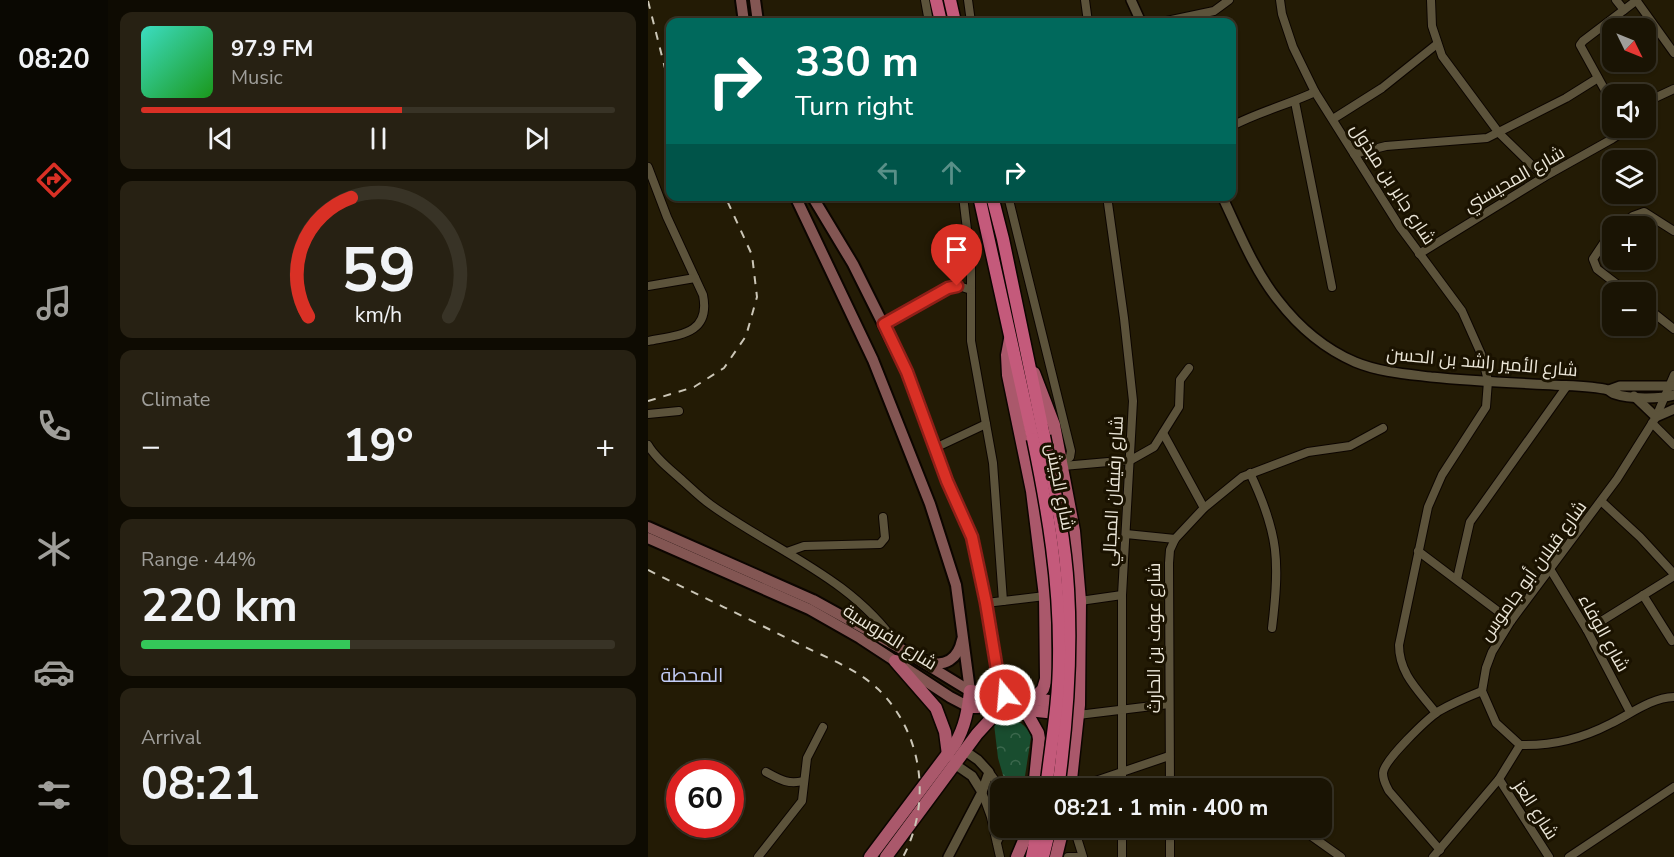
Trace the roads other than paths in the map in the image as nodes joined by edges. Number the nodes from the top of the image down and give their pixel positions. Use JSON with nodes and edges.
{"nodes":[{"id":1,"x":741,"y":0,"type":"edge"},
{"id":2,"x":755,"y":0,"type":"edge"},
{"id":3,"x":925,"y":0,"type":"edge"},
{"id":4,"x":936,"y":0,"type":"edge"},
{"id":5,"x":950,"y":0,"type":"edge"},
{"id":6,"x":968,"y":0,"type":"edge"},
{"id":7,"x":1085,"y":0,"type":"edge"},
{"id":8,"x":1131,"y":0,"type":"edge"},
{"id":9,"x":1229,"y":0,"type":"edge"},
{"id":10,"x":1280,"y":0,"type":"edge"},
{"id":11,"x":1431,"y":0,"type":"edge"},
{"id":12,"x":1616,"y":0,"type":"edge"},
{"id":13,"x":1636,"y":0,"type":"edge"},
{"id":14,"x":1624,"y":10,"type":"junction"},
{"id":15,"x":743,"y":18,"type":"edge"},
{"id":16,"x":757,"y":18,"type":"edge"},
{"id":17,"x":928,"y":18,"type":"edge"},
{"id":18,"x":940,"y":18,"type":"edge"},
{"id":19,"x":954,"y":18,"type":"edge"},
{"id":20,"x":970,"y":18,"type":"edge"},
{"id":21,"x":1087,"y":18,"type":"edge"},
{"id":22,"x":1139,"y":18,"type":"edge"},
{"id":23,"x":1181,"y":18,"type":"edge"},
{"id":24,"x":1437,"y":44,"type":"junction"},
{"id":25,"x":1674,"y":53,"type":"edge"},
{"id":26,"x":1598,"y":78,"type":"junction"},
{"id":27,"x":1602,"y":85,"type":"edge"},
{"id":28,"x":1674,"y":89,"type":"edge"},
{"id":29,"x":1315,"y":93,"type":"junction"},
{"id":30,"x":1656,"y":97,"type":"edge"},
{"id":31,"x":1295,"y":102,"type":"junction"},
{"id":32,"x":1333,"y":119,"type":"junction"},
{"id":33,"x":1236,"y":124,"type":"edge"},
{"id":34,"x":1499,"y":133,"type":"junction"},
{"id":35,"x":1614,"y":138,"type":"edge"},
{"id":36,"x":1354,"y":154,"type":"junction"},
{"id":37,"x":648,"y":167,"type":"edge"},
{"id":38,"x":1544,"y":177,"type":"junction"},
{"id":39,"x":651,"y":185,"type":"edge"},
{"id":40,"x":797,"y":201,"type":"edge"},
{"id":41,"x":815,"y":201,"type":"edge"},
{"id":42,"x":964,"y":201,"type":"edge"},
{"id":43,"x":980,"y":201,"type":"edge"},
{"id":44,"x":993,"y":201,"type":"edge"},
{"id":45,"x":1009,"y":201,"type":"edge"},
{"id":46,"x":1108,"y":201,"type":"edge"},
{"id":47,"x":1224,"y":201,"type":"edge"},
{"id":48,"x":1633,"y":216,"type":"edge"},
{"id":49,"x":1650,"y":216,"type":"edge"},
{"id":50,"x":1656,"y":220,"type":"edge"},
{"id":51,"x":1674,"y":231,"type":"edge"},
{"id":52,"x":1602,"y":246,"type":"edge"},
{"id":53,"x":1419,"y":254,"type":"junction"},
{"id":54,"x":695,"y":278,"type":"junction"},
{"id":55,"x":1614,"y":282,"type":"edge"},
{"id":56,"x":648,"y":286,"type":"edge"},
{"id":57,"x":1332,"y":287,"type":"dead end"},
{"id":58,"x":971,"y":290,"type":"junction"},
{"id":59,"x":1656,"y":315,"type":"edge"},
{"id":60,"x":884,"y":324,"type":"junction"},
{"id":61,"x":1674,"y":329,"type":"edge"},
{"id":62,"x":1010,"y":339,"type":"junction"},
{"id":63,"x":648,"y":341,"type":"edge"},
{"id":64,"x":1029,"y":360,"type":"junction"},
{"id":65,"x":1189,"y":368,"type":"dead end"},
{"id":66,"x":1674,"y":375,"type":"edge"},
{"id":67,"x":1488,"y":381,"type":"junction"},
{"id":68,"x":1567,"y":386,"type":"junction"},
{"id":69,"x":1609,"y":390,"type":"junction"},
{"id":70,"x":1670,"y":391,"type":"edge"},
{"id":71,"x":1634,"y":396,"type":"junction"},
{"id":72,"x":1674,"y":409,"type":"edge"},
{"id":73,"x":679,"y":411,"type":"dead end"},
{"id":74,"x":648,"y":414,"type":"edge"},
{"id":75,"x":1654,"y":420,"type":"junction"},
{"id":76,"x":986,"y":424,"type":"junction"},
{"id":77,"x":1059,"y":424,"type":"junction"},
{"id":78,"x":1383,"y":428,"type":"dead end"},
{"id":79,"x":1162,"y":434,"type":"junction"},
{"id":80,"x":1038,"y":438,"type":"junction"},
{"id":81,"x":648,"y":445,"type":"edge"},
{"id":82,"x":1674,"y":445,"type":"edge"},
{"id":83,"x":935,"y":448,"type":"junction"},
{"id":84,"x":1131,"y":460,"type":"junction"},
{"id":85,"x":1063,"y":464,"type":"junction"},
{"id":86,"x":1250,"y":473,"type":"junction"},
{"id":87,"x":1601,"y":501,"type":"junction"},
{"id":88,"x":1204,"y":508,"type":"junction"},
{"id":89,"x":884,"y":517,"type":"dead end"},
{"id":90,"x":648,"y":527,"type":"edge"},
{"id":91,"x":1126,"y":534,"type":"junction"},
{"id":92,"x":648,"y":538,"type":"edge"},
{"id":93,"x":1175,"y":539,"type":"junction"},
{"id":94,"x":1418,"y":551,"type":"junction"},
{"id":95,"x":787,"y":552,"type":"junction"},
{"id":96,"x":1550,"y":569,"type":"junction"},
{"id":97,"x":1674,"y":575,"type":"edge"},
{"id":98,"x":1457,"y":579,"type":"junction"},
{"id":99,"x":1122,"y":595,"type":"junction"},
{"id":100,"x":1643,"y":595,"type":"junction"},
{"id":101,"x":1045,"y":596,"type":"junction"},
{"id":102,"x":1003,"y":601,"type":"junction"},
{"id":103,"x":1080,"y":601,"type":"junction"},
{"id":104,"x":986,"y":603,"type":"junction"},
{"id":105,"x":1511,"y":621,"type":"junction"},
{"id":106,"x":1272,"y":628,"type":"dead end"},
{"id":107,"x":1587,"y":630,"type":"junction"},
{"id":108,"x":964,"y":634,"type":"junction"},
{"id":109,"x":1672,"y":641,"type":"dead end"},
{"id":110,"x":898,"y":647,"type":"junction"},
{"id":111,"x":912,"y":655,"type":"junction"},
{"id":112,"x":895,"y":661,"type":"junction"},
{"id":113,"x":970,"y":691,"type":"junction"},
{"id":114,"x":1482,"y":691,"type":"junction"},
{"id":115,"x":1001,"y":694,"type":"junction"},
{"id":116,"x":1674,"y":697,"type":"edge"},
{"id":117,"x":1034,"y":699,"type":"junction"},
{"id":118,"x":1169,"y":704,"type":"junction"},
{"id":119,"x":969,"y":707,"type":"junction"},
{"id":120,"x":1000,"y":707,"type":"junction"},
{"id":121,"x":1025,"y":710,"type":"junction"},
{"id":122,"x":1079,"y":710,"type":"junction"},
{"id":123,"x":1124,"y":710,"type":"junction"},
{"id":124,"x":1630,"y":712,"type":"junction"},
{"id":125,"x":1436,"y":713,"type":"junction"},
{"id":126,"x":823,"y":727,"type":"dead end"},
{"id":127,"x":1520,"y":745,"type":"junction"},
{"id":128,"x":965,"y":751,"type":"junction"},
{"id":129,"x":948,"y":755,"type":"junction"},
{"id":130,"x":1169,"y":756,"type":"junction"},
{"id":131,"x":956,"y":765,"type":"junction"},
{"id":132,"x":989,"y":771,"type":"junction"},
{"id":133,"x":766,"y":772,"type":"dead end"},
{"id":134,"x":1122,"y":772,"type":"junction"},
{"id":135,"x":994,"y":778,"type":"edge"},
{"id":136,"x":1035,"y":778,"type":"edge"},
{"id":137,"x":1047,"y":778,"type":"edge"},
{"id":138,"x":1059,"y":778,"type":"edge"},
{"id":139,"x":1072,"y":778,"type":"edge"},
{"id":140,"x":1104,"y":778,"type":"edge"},
{"id":141,"x":1122,"y":778,"type":"edge"},
{"id":142,"x":1170,"y":778,"type":"edge"},
{"id":143,"x":1499,"y":779,"type":"junction"},
{"id":144,"x":803,"y":782,"type":"junction"},
{"id":145,"x":1674,"y":787,"type":"edge"},
{"id":146,"x":982,"y":792,"type":"junction"},
{"id":147,"x":999,"y":838,"type":"edge"},
{"id":148,"x":1025,"y":838,"type":"edge"},
{"id":149,"x":1036,"y":838,"type":"edge"},
{"id":150,"x":1048,"y":838,"type":"edge"},
{"id":151,"x":1061,"y":838,"type":"edge"},
{"id":152,"x":1077,"y":838,"type":"edge"},
{"id":153,"x":1122,"y":838,"type":"edge"},
{"id":154,"x":1170,"y":838,"type":"edge"},
{"id":155,"x":1314,"y":838,"type":"edge"},
{"id":156,"x":997,"y":842,"type":"junction"},
{"id":157,"x":1440,"y":850,"type":"junction"},
{"id":158,"x":758,"y":857,"type":"edge"},
{"id":159,"x":870,"y":857,"type":"edge"},
{"id":160,"x":886,"y":857,"type":"edge"},
{"id":161,"x":948,"y":857,"type":"edge"},
{"id":162,"x":1000,"y":857,"type":"edge"},
{"id":163,"x":1017,"y":857,"type":"edge"},
{"id":164,"x":1032,"y":857,"type":"edge"},
{"id":165,"x":1044,"y":857,"type":"edge"},
{"id":166,"x":1056,"y":857,"type":"edge"},
{"id":167,"x":1068,"y":857,"type":"edge"},
{"id":168,"x":1077,"y":857,"type":"edge"},
{"id":169,"x":1083,"y":857,"type":"edge"},
{"id":170,"x":1122,"y":857,"type":"edge"},
{"id":171,"x":1170,"y":857,"type":"edge"},
{"id":172,"x":1341,"y":857,"type":"edge"},
{"id":173,"x":1433,"y":857,"type":"edge"},
{"id":174,"x":1549,"y":857,"type":"edge"},
{"id":175,"x":1569,"y":857,"type":"edge"}],
"edges":[{"from":1,"to":15,"type":"main road"},
{"from":2,"to":16,"type":"main road"},
{"from":3,"to":17,"type":"street"},
{"from":4,"to":18,"type":"highway"},
{"from":5,"to":19,"type":"highway"},
{"from":6,"to":20,"type":"street"},
{"from":7,"to":21,"type":"street"},
{"from":8,"to":22,"type":"street"},
{"from":9,"to":23,"type":"street"},
{"from":10,"to":29,"type":"street","name":"شارع جابر بن مبذول"},
{"from":11,"to":24,"type":"street"},
{"from":12,"to":14,"type":"street"},
{"from":13,"to":14,"type":"street"},
{"from":13,"to":25,"type":"street"},
{"from":14,"to":26,"type":"street"},
{"from":24,"to":32,"type":"street"},
{"from":24,"to":34,"type":"street"},
{"from":26,"to":27,"type":"street"},
{"from":26,"to":34,"type":"street"},
{"from":28,"to":30,"type":"street"},
{"from":29,"to":31,"type":"street"},
{"from":29,"to":32,"type":"street","name":"شارع جابر بن مبذول"},
{"from":31,"to":33,"type":"street"},
{"from":31,"to":57,"type":"street"},
{"from":32,"to":36,"type":"street","name":"شارع جابر بن مبذول"},
{"from":34,"to":36,"type":"street"},
{"from":34,"to":38,"type":"street"},
{"from":35,"to":38,"type":"street","name":"شارع المحيسني"},
{"from":36,"to":53,"type":"street","name":"شارع جابر بن مبذول"},
{"from":37,"to":39,"type":"street"},
{"from":38,"to":53,"type":"street","name":"شارع المحيسني"},
{"from":39,"to":54,"type":"street"},
{"from":40,"to":108,"type":"main road"},
{"from":41,"to":60,"type":"main road"},
{"from":42,"to":58,"type":"street"},
{"from":43,"to":62,"type":"highway","name":"شارع الجيش"},
{"from":44,"to":64,"type":"highway","name":"شارع الجيش"},
{"from":45,"to":77,"type":"street"},
{"from":46,"to":84,"type":"street","name":"شارع رفيفان المجالي"},
{"from":47,"to":67,"type":"street","name":"شارع الأمير راشد بن الحسن"},
{"from":48,"to":49,"type":"street"},
{"from":50,"to":51,"type":"street"},
{"from":52,"to":55,"type":"street"},
{"from":53,"to":67,"type":"street","name":"شارع جابر بن مبذول"},
{"from":54,"to":56,"type":"street"},
{"from":54,"to":63,"type":"street"},
{"from":58,"to":60,"type":"street"},
{"from":58,"to":76,"type":"street"},
{"from":59,"to":61,"type":"street"},
{"from":60,"to":83,"type":"main road"},
{"from":62,"to":80,"type":"highway","name":"شارع الجيش"},
{"from":62,"to":101,"type":"main road"},
{"from":64,"to":77,"type":"main road"},
{"from":64,"to":80,"type":"highway","name":"شارع الجيش"},
{"from":65,"to":79,"type":"street"},
{"from":66,"to":70,"type":"street","name":"شارع قبلان أبو جاموس"},
{"from":67,"to":68,"type":"street","name":"شارع الأمير راشد بن الحسن"},
{"from":67,"to":94,"type":"street"},
{"from":68,"to":69,"type":"street","name":"شارع الأمير راشد بن الحسن"},
{"from":68,"to":98,"type":"street"},
{"from":69,"to":70,"type":"street","name":"شارع الأمير راشد بن الحسن"},
{"from":69,"to":71,"type":"street","name":"شارع الأمير راشد بن الحسن"},
{"from":70,"to":71,"type":"street","name":"شارع الأمير راشد بن الحسن"},
{"from":70,"to":75,"type":"street","name":"شارع قبلان أبو جاموس"},
{"from":71,"to":75,"type":"street"},
{"from":72,"to":75,"type":"street"},
{"from":73,"to":74,"type":"street"},
{"from":75,"to":82,"type":"street"},
{"from":75,"to":87,"type":"street","name":"شارع قبلان أبو جاموس"},
{"from":76,"to":83,"type":"street"},
{"from":76,"to":102,"type":"street"},
{"from":77,"to":85,"type":"main road"},
{"from":78,"to":86,"type":"street"},
{"from":79,"to":84,"type":"street"},
{"from":79,"to":88,"type":"street"},
{"from":80,"to":137,"type":"highway","name":"شارع الجيش","bridge":true},
{"from":80,"to":138,"type":"highway","name":"شارع الجيش","bridge":true},
{"from":81,"to":95,"type":"street"},
{"from":83,"to":104,"type":"main road"},
{"from":84,"to":85,"type":"street"},
{"from":84,"to":91,"type":"street","name":"شارع رفيفان المجالي"},
{"from":85,"to":103,"type":"main road"},
{"from":86,"to":88,"type":"street"},
{"from":86,"to":106,"type":"street"},
{"from":87,"to":96,"type":"street","name":"شارع قبلان أبو جاموس"},
{"from":87,"to":97,"type":"street"},
{"from":88,"to":93,"type":"street"},
{"from":89,"to":95,"type":"street"},
{"from":90,"to":110,"type":"main road","name":"شارع الفروسية"},
{"from":91,"to":93,"type":"street","name":"شارع عوف بن الحارث"},
{"from":91,"to":99,"type":"street","name":"شارع رفيفان المجالي"},
{"from":92,"to":112,"type":"main road","name":"شارع الفروسية"},
{"from":93,"to":118,"type":"street","name":"شارع عوف بن الحارث"},
{"from":94,"to":98,"type":"street"},
{"from":94,"to":125,"type":"street"},
{"from":95,"to":110,"type":"street"},
{"from":96,"to":105,"type":"street","name":"شارع قبلان أبو جاموس"},
{"from":96,"to":107,"type":"street","name":"شارع الوفاء"},
{"from":97,"to":100,"type":"street"},
{"from":98,"to":105,"type":"street"},
{"from":99,"to":103,"type":"street"},
{"from":99,"to":123,"type":"street","name":"شارع رفيفان المجالي"},
{"from":100,"to":107,"type":"street"},
{"from":100,"to":109,"type":"street"},
{"from":101,"to":102,"type":"street"},
{"from":101,"to":117,"type":"main road"},
{"from":102,"to":104,"type":"street"},
{"from":103,"to":122,"type":"main road"},
{"from":104,"to":115,"type":"main road"},
{"from":105,"to":114,"type":"street","name":"شارع قبلان أبو جاموس"},
{"from":107,"to":124,"type":"street","name":"شارع الوفاء"},
{"from":108,"to":111,"type":"main road"},
{"from":108,"to":113,"type":"main road"},
{"from":110,"to":111,"type":"main road","name":"شارع الفروسية"},
{"from":111,"to":113,"type":"main road","name":"شارع الفروسية"},
{"from":112,"to":119,"type":"main road","name":"شارع الفروسية"},
{"from":112,"to":129,"type":"main road"},
{"from":113,"to":115,"type":"main road","name":"شارع الفروسية"},
{"from":113,"to":119,"type":"main road"},
{"from":114,"to":125,"type":"street"},
{"from":114,"to":127,"type":"street"},
{"from":115,"to":117,"type":"main road","name":"شارع الفروسية"},
{"from":115,"to":120,"type":"main road"},
{"from":116,"to":124,"type":"street"},
{"from":117,"to":122,"type":"main road","name":"شارع الفروسية"},
{"from":118,"to":123,"type":"street","name":"شارع الفروسية"},
{"from":118,"to":130,"type":"street","name":"شارع عوف بن الحارث"},
{"from":119,"to":120,"type":"main road","name":"شارع الفروسية"},
{"from":119,"to":129,"type":"main road"},
{"from":120,"to":121,"type":"main road","name":"شارع الفروسية"},
{"from":120,"to":128,"type":"main road"},
{"from":121,"to":122,"type":"main road","name":"شارع الفروسية"},
{"from":121,"to":136,"type":"main road"},
{"from":122,"to":123,"type":"street","name":"شارع الفروسية"},
{"from":122,"to":139,"type":"main road"},
{"from":123,"to":134,"type":"street","name":"شارع رفيفان المجالي"},
{"from":124,"to":127,"type":"street"},
{"from":125,"to":157,"type":"street"},
{"from":126,"to":144,"type":"street"},
{"from":127,"to":143,"type":"street"},
{"from":128,"to":131,"type":"main road"},
{"from":128,"to":132,"type":"street"},
{"from":129,"to":159,"type":"main road"},
{"from":130,"to":134,"type":"street"},
{"from":130,"to":142,"type":"street","name":"شارع عوف بن الحارث"},
{"from":131,"to":146,"type":"street"},
{"from":131,"to":160,"type":"main road"},
{"from":132,"to":135,"type":"street"},
{"from":132,"to":146,"type":"street"},
{"from":133,"to":144,"type":"street"},
{"from":134,"to":140,"type":"street"},
{"from":134,"to":141,"type":"street","name":"شارع رفيفان المجالي"},
{"from":143,"to":157,"type":"street"},
{"from":143,"to":174,"type":"street","name":"شارع العز"},
{"from":144,"to":158,"type":"street"},
{"from":145,"to":175,"type":"street"},
{"from":146,"to":156,"type":"street"},
{"from":146,"to":161,"type":"street"},
{"from":147,"to":156,"type":"street"},
{"from":148,"to":163,"type":"main road"},
{"from":149,"to":164,"type":"highway"},
{"from":150,"to":165,"type":"highway"},
{"from":151,"to":166,"type":"main road"},
{"from":152,"to":169,"type":"street"},
{"from":153,"to":170,"type":"street"},
{"from":154,"to":171,"type":"street"},
{"from":155,"to":172,"type":"street"},
{"from":156,"to":162,"type":"street"},
{"from":157,"to":173,"type":"street"},
{"from":167,"to":168,"type":"street"}]}
